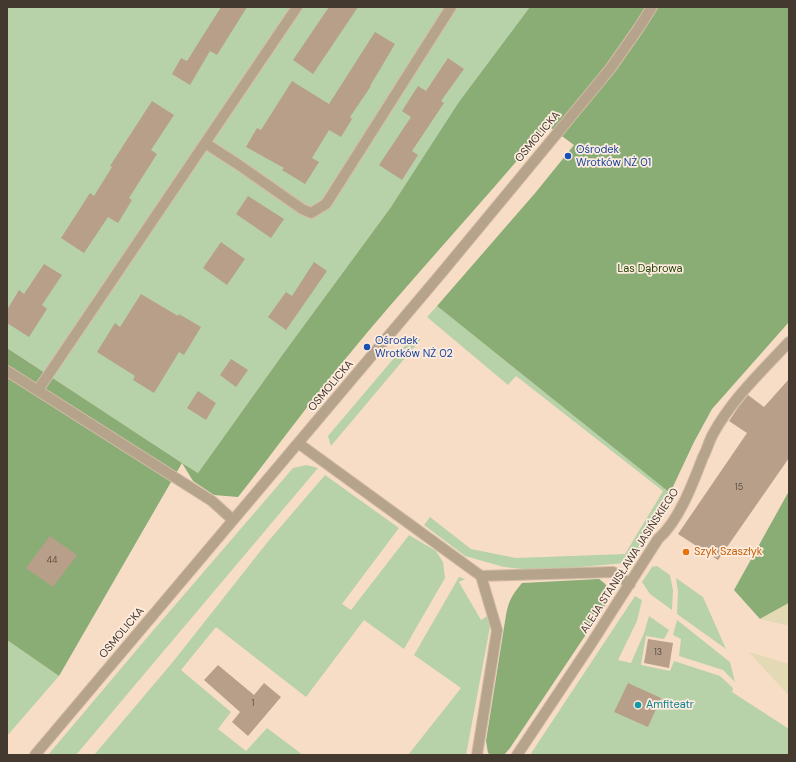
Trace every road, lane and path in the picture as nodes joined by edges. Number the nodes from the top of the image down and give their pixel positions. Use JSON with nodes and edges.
{"nodes":[{"id":1,"x":297,"y":7,"type":"edge"},
{"id":2,"x":451,"y":7,"type":"edge"},
{"id":3,"x":652,"y":7,"type":"edge"},
{"id":4,"x":205,"y":143,"type":"junction"},
{"id":5,"x":789,"y":342,"type":"edge"},
{"id":6,"x":7,"y":371,"type":"edge"},
{"id":7,"x":38,"y":390,"type":"junction"},
{"id":8,"x":298,"y":443,"type":"junction"},
{"id":9,"x":234,"y":520,"type":"junction"},
{"id":10,"x":481,"y":576,"type":"junction"},
{"id":11,"x":630,"y":584,"type":"junction"},
{"id":12,"x":35,"y":755,"type":"edge"},
{"id":13,"x":477,"y":755,"type":"edge"},
{"id":14,"x":517,"y":755,"type":"edge"}],
"edges":[{"from":1,"to":4,"type":"street"},
{"from":2,"to":4,"type":"street"},
{"from":3,"to":8,"type":"street","name":"OSMOLICKA"},
{"from":4,"to":7,"type":"street"},
{"from":5,"to":11,"type":"street","name":"ALEJA STANISŁAWA JASIŃSKIEGO"},
{"from":6,"to":7,"type":"street"},
{"from":7,"to":9,"type":"street"},
{"from":8,"to":9,"type":"street","name":"OSMOLICKA"},
{"from":8,"to":10,"type":"street"},
{"from":9,"to":12,"type":"street","name":"OSMOLICKA"},
{"from":10,"to":11,"type":"street"},
{"from":10,"to":13,"type":"street"},
{"from":11,"to":14,"type":"street","name":"ALEJA STANISŁAWA JASIŃSKIEGO"}]}
